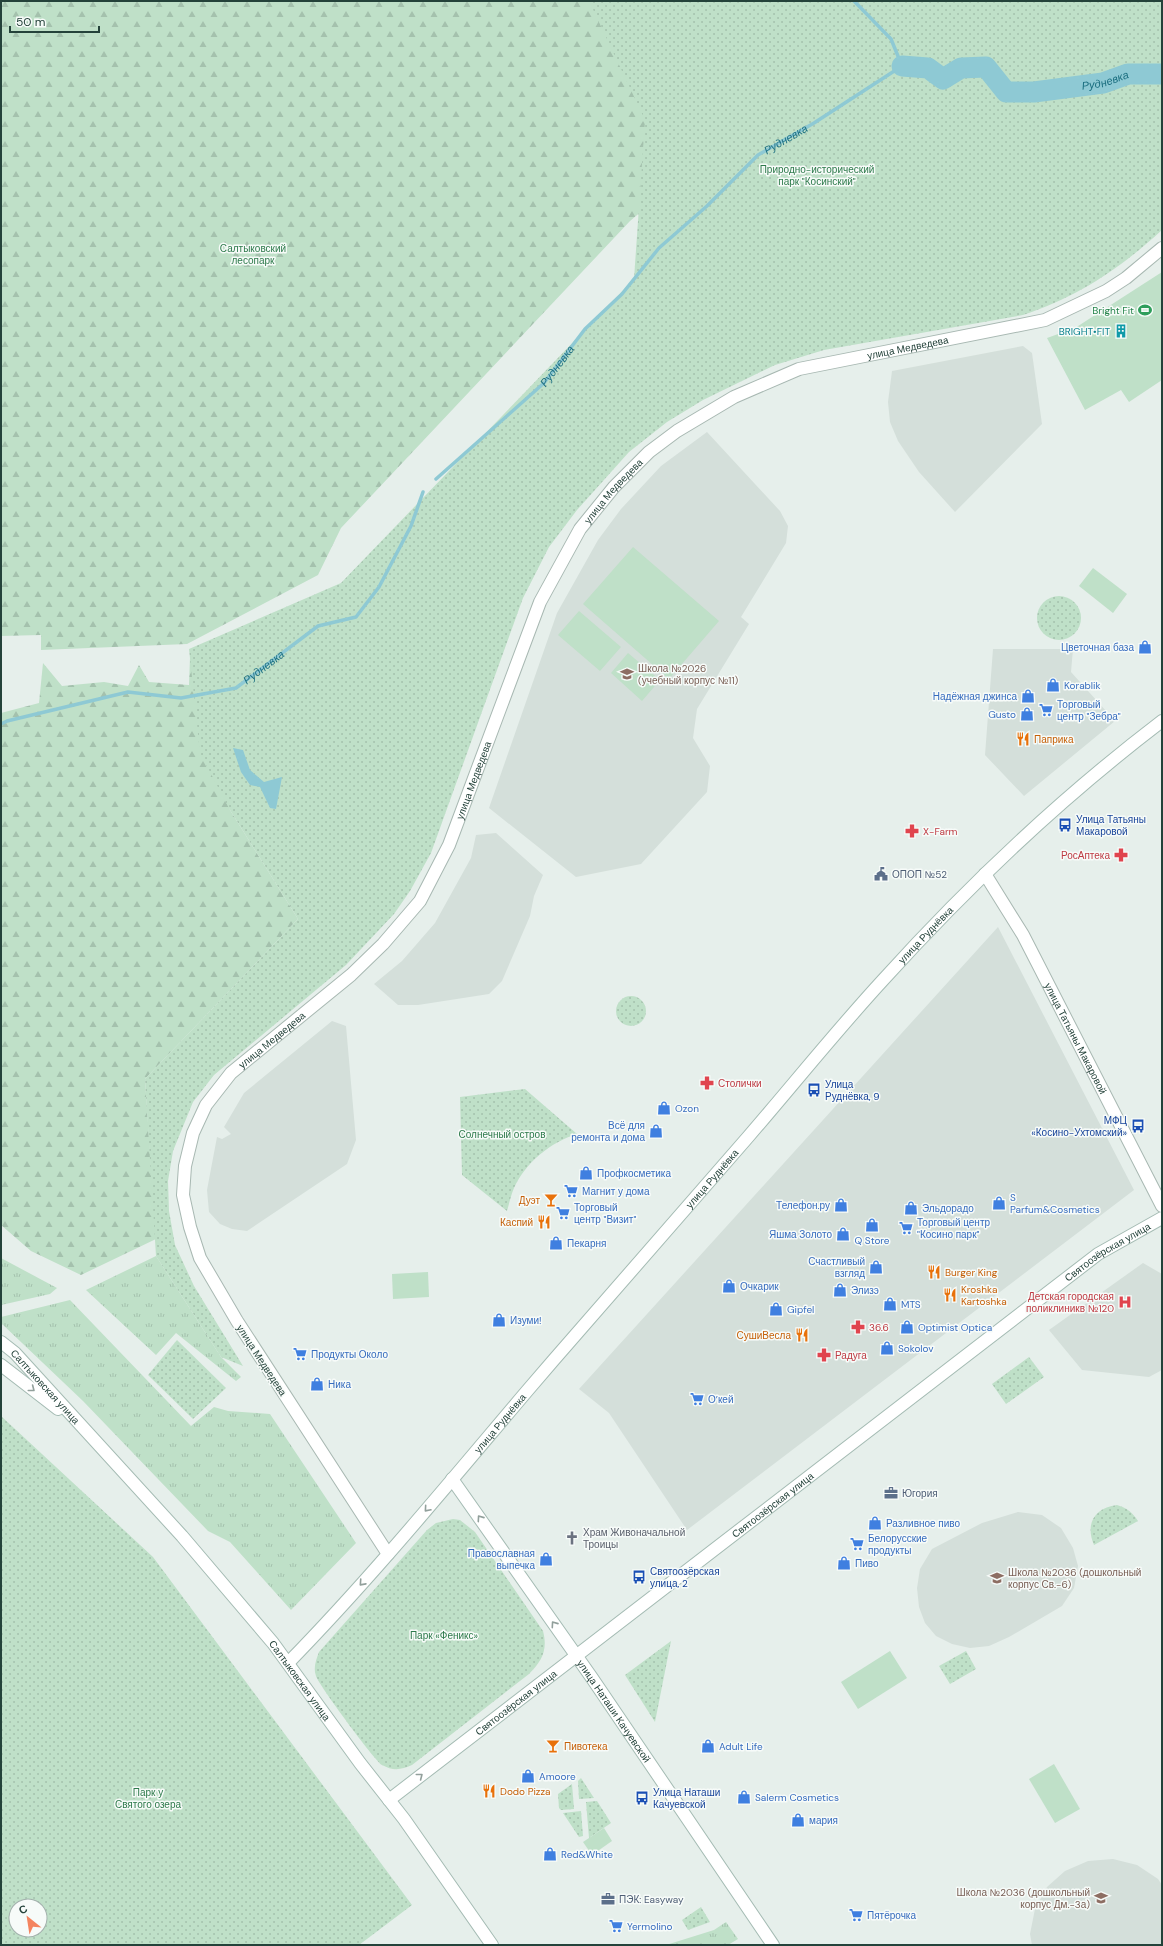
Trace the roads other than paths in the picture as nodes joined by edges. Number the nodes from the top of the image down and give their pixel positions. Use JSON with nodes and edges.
{"nodes":[{"id":1,"x":1162,"y":248,"type":"edge"},
{"id":2,"x":1162,"y":721,"type":"edge"},
{"id":3,"x":985,"y":874,"type":"junction"},
{"id":4,"x":1162,"y":1206,"type":"edge"},
{"id":5,"x":1162,"y":1218,"type":"edge"},
{"id":6,"x":1,"y":1342,"type":"edge"},
{"id":7,"x":1,"y":1365,"type":"edge"},
{"id":8,"x":88,"y":1432,"type":"junction"},
{"id":9,"x":452,"y":1479,"type":"junction"},
{"id":10,"x":388,"y":1554,"type":"junction"},
{"id":11,"x":576,"y":1656,"type":"junction"},
{"id":12,"x":288,"y":1663,"type":"junction"},
{"id":13,"x":389,"y":1800,"type":"junction"},
{"id":14,"x":492,"y":1945,"type":"edge"},
{"id":15,"x":773,"y":1945,"type":"edge"}],
"edges":[{"from":1,"to":10,"type":"street","name":"улица Медведева"},
{"from":2,"to":3,"type":"street","name":"улица Руднёвка"},
{"from":3,"to":4,"type":"street","name":"улица Татьяны Макаровой"},
{"from":3,"to":9,"type":"street","name":"улица Руднёвка"},
{"from":5,"to":11,"type":"street","name":"Святоозёрская улица"},
{"from":6,"to":8,"type":"street","name":"Салтыковская улица"},
{"from":7,"to":8,"type":"street","name":"Салтыковская улица","one_way":true},
{"from":8,"to":12,"type":"street","name":"Салтыковская улица"},
{"from":9,"to":10,"type":"street","name":"улица Руднёвка","one_way":true},
{"from":11,"to":9,"type":"street","name":"улица Наташи Качуевской","one_way":true},
{"from":10,"to":12,"type":"street","name":"улица Руднёвка","one_way":true},
{"from":13,"to":11,"type":"street","name":"Святоозёрская улица","one_way":true},
{"from":11,"to":15,"type":"street","name":"улица Наташи Качуевской"},
{"from":12,"to":13,"type":"street","name":"Салтыковская улица"},
{"from":13,"to":14,"type":"street","name":"Салтыковская улица"}]}
